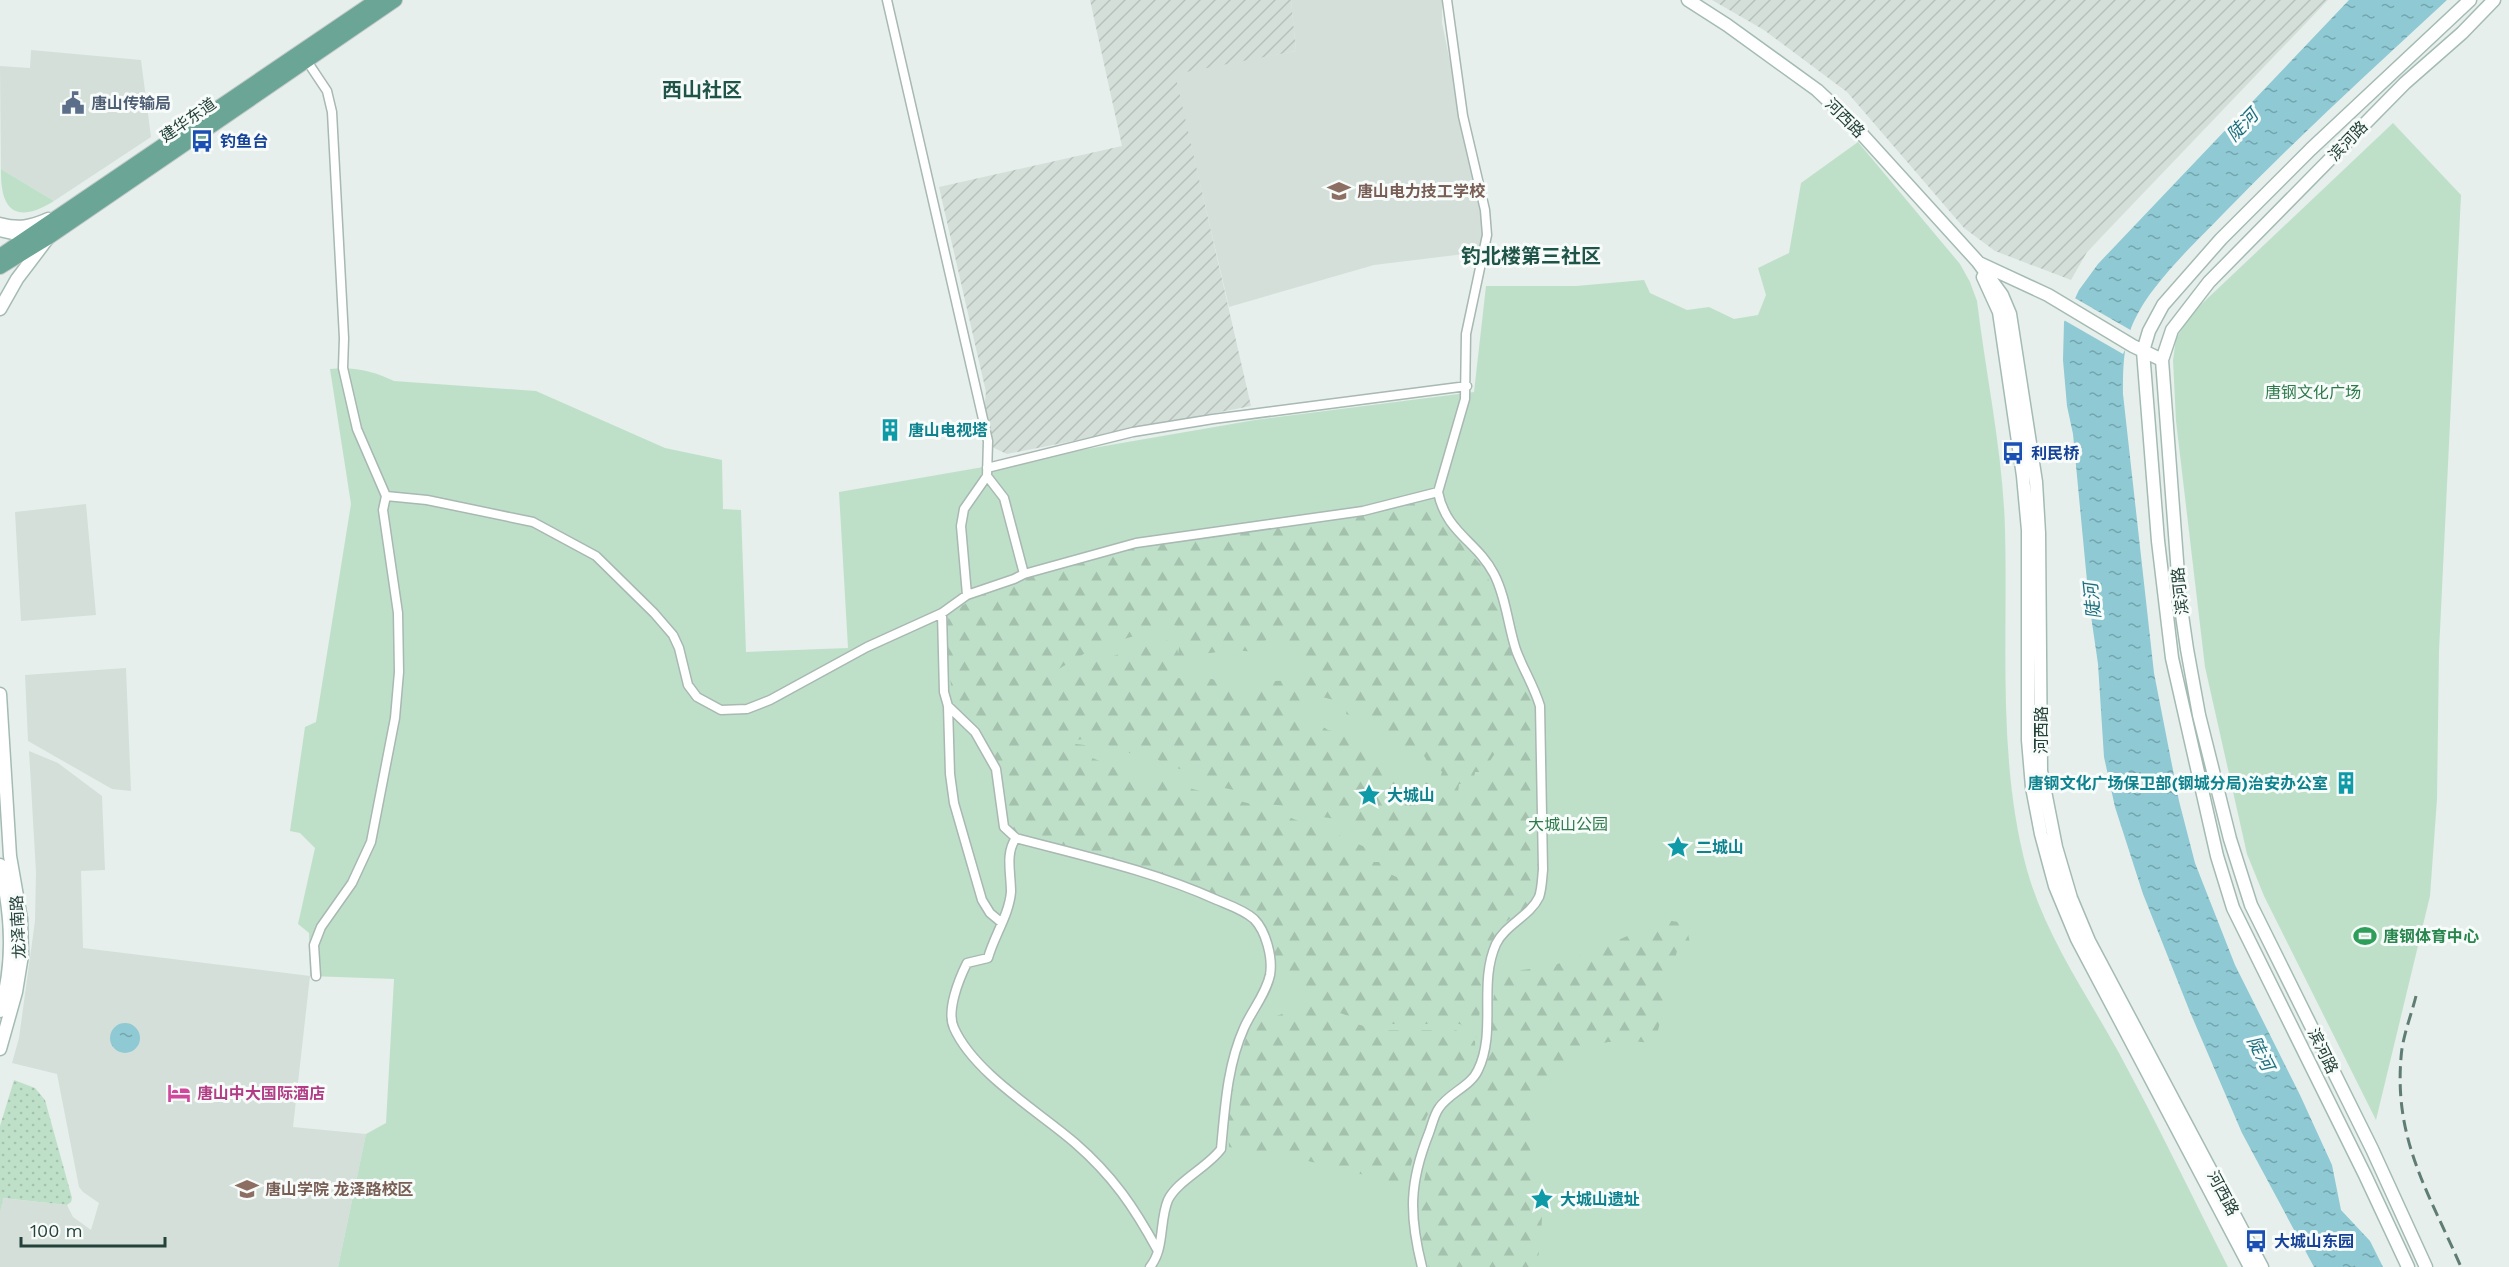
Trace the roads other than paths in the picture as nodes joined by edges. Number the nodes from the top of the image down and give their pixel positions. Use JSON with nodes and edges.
{"nodes":[{"id":1,"x":377,"y":0,"type":"edge"},
{"id":2,"x":395,"y":0,"type":"edge"},
{"id":3,"x":887,"y":0,"type":"edge"},
{"id":4,"x":1447,"y":0,"type":"edge"},
{"id":5,"x":1688,"y":0,"type":"edge"},
{"id":6,"x":2469,"y":0,"type":"edge"},
{"id":7,"x":2494,"y":0,"type":"edge"},
{"id":8,"x":303,"y":55,"type":"junction"},
{"id":9,"x":74,"y":206,"type":"junction"},
{"id":10,"x":0,"y":222,"type":"edge"},
{"id":11,"x":0,"y":230,"type":"edge"},
{"id":12,"x":49,"y":237,"type":"junction"},
{"id":13,"x":0,"y":256,"type":"edge"},
{"id":14,"x":1978,"y":262,"type":"junction"},
{"id":15,"x":0,"y":267,"type":"edge"},
{"id":16,"x":0,"y":309,"type":"edge"},
{"id":17,"x":2138,"y":349,"type":"junction"},
{"id":18,"x":2162,"y":360,"type":"junction"},
{"id":19,"x":1467,"y":386,"type":"junction"},
{"id":20,"x":987,"y":472,"type":"junction"},
{"id":21,"x":1438,"y":492,"type":"junction"},
{"id":22,"x":386,"y":496,"type":"junction"},
{"id":23,"x":1024,"y":574,"type":"junction"},
{"id":24,"x":967,"y":595,"type":"junction"},
{"id":25,"x":942,"y":613,"type":"junction"},
{"id":26,"x":0,"y":694,"type":"edge"},
{"id":27,"x":948,"y":706,"type":"junction"},
{"id":28,"x":1016,"y":838,"type":"junction"},
{"id":29,"x":5,"y":855,"type":"edge"},
{"id":30,"x":0,"y":865,"type":"edge"},
{"id":31,"x":1002,"y":923,"type":"junction"},
{"id":32,"x":316,"y":976,"type":"dead end"},
{"id":33,"x":0,"y":1011,"type":"edge"},
{"id":34,"x":0,"y":1049,"type":"edge"},
{"id":35,"x":1158,"y":1251,"type":"junction"},
{"id":36,"x":1149,"y":1267,"type":"edge"},
{"id":37,"x":1422,"y":1267,"type":"edge"},
{"id":38,"x":2250,"y":1267,"type":"edge"},
{"id":39,"x":2262,"y":1267,"type":"edge"},
{"id":40,"x":2408,"y":1267,"type":"edge"},
{"id":41,"x":2426,"y":1267,"type":"edge"}],
"edges":[{"from":1,"to":8,"type":"main road","name":"建华东道"},
{"from":2,"to":8,"type":"main road","name":"建华东道"},
{"from":3,"to":20,"type":"street"},
{"from":4,"to":19,"type":"street"},
{"from":5,"to":14,"type":"main road","name":"河西路"},
{"from":6,"to":17,"type":"main road","name":"滨河路"},
{"from":7,"to":18,"type":"main road","name":"滨河路"},
{"from":8,"to":9,"type":"main road","name":"建华东道"},
{"from":8,"to":12,"type":"main road","name":"建华东道"},
{"from":8,"to":22,"type":"street"},
{"from":9,"to":10,"type":"street"},
{"from":9,"to":11,"type":"main road"},
{"from":9,"to":13,"type":"main road","name":"建华东道"},
{"from":12,"to":15,"type":"main road","name":"建华东道"},
{"from":12,"to":16,"type":"main road"},
{"from":14,"to":17,"type":"main road"},
{"from":14,"to":38,"type":"main road","name":"河西路"},
{"from":14,"to":39,"type":"main road","name":"河西路"},
{"from":17,"to":18,"type":"main road"},
{"from":17,"to":40,"type":"main road","name":"滨河路"},
{"from":18,"to":41,"type":"main road","name":"滨河路"},
{"from":19,"to":20,"type":"street"},
{"from":19,"to":21,"type":"street"},
{"from":20,"to":23,"type":"street"},
{"from":20,"to":24,"type":"street"},
{"from":21,"to":23,"type":"street"},
{"from":21,"to":37,"type":"street"},
{"from":22,"to":25,"type":"street"},
{"from":22,"to":32,"type":"street"},
{"from":23,"to":24,"type":"street"},
{"from":24,"to":25,"type":"street"},
{"from":25,"to":27,"type":"street"},
{"from":26,"to":29,"type":"main road","name":"龙泽南路"},
{"from":27,"to":28,"type":"street"},
{"from":27,"to":31,"type":"street"},
{"from":28,"to":31,"type":"street"},
{"from":28,"to":35,"type":"street"},
{"from":29,"to":34,"type":"main road","name":"龙泽南路"},
{"from":30,"to":33,"type":"main road","name":"龙泽南路"},
{"from":31,"to":35,"type":"street"},
{"from":35,"to":36,"type":"street"}]}
